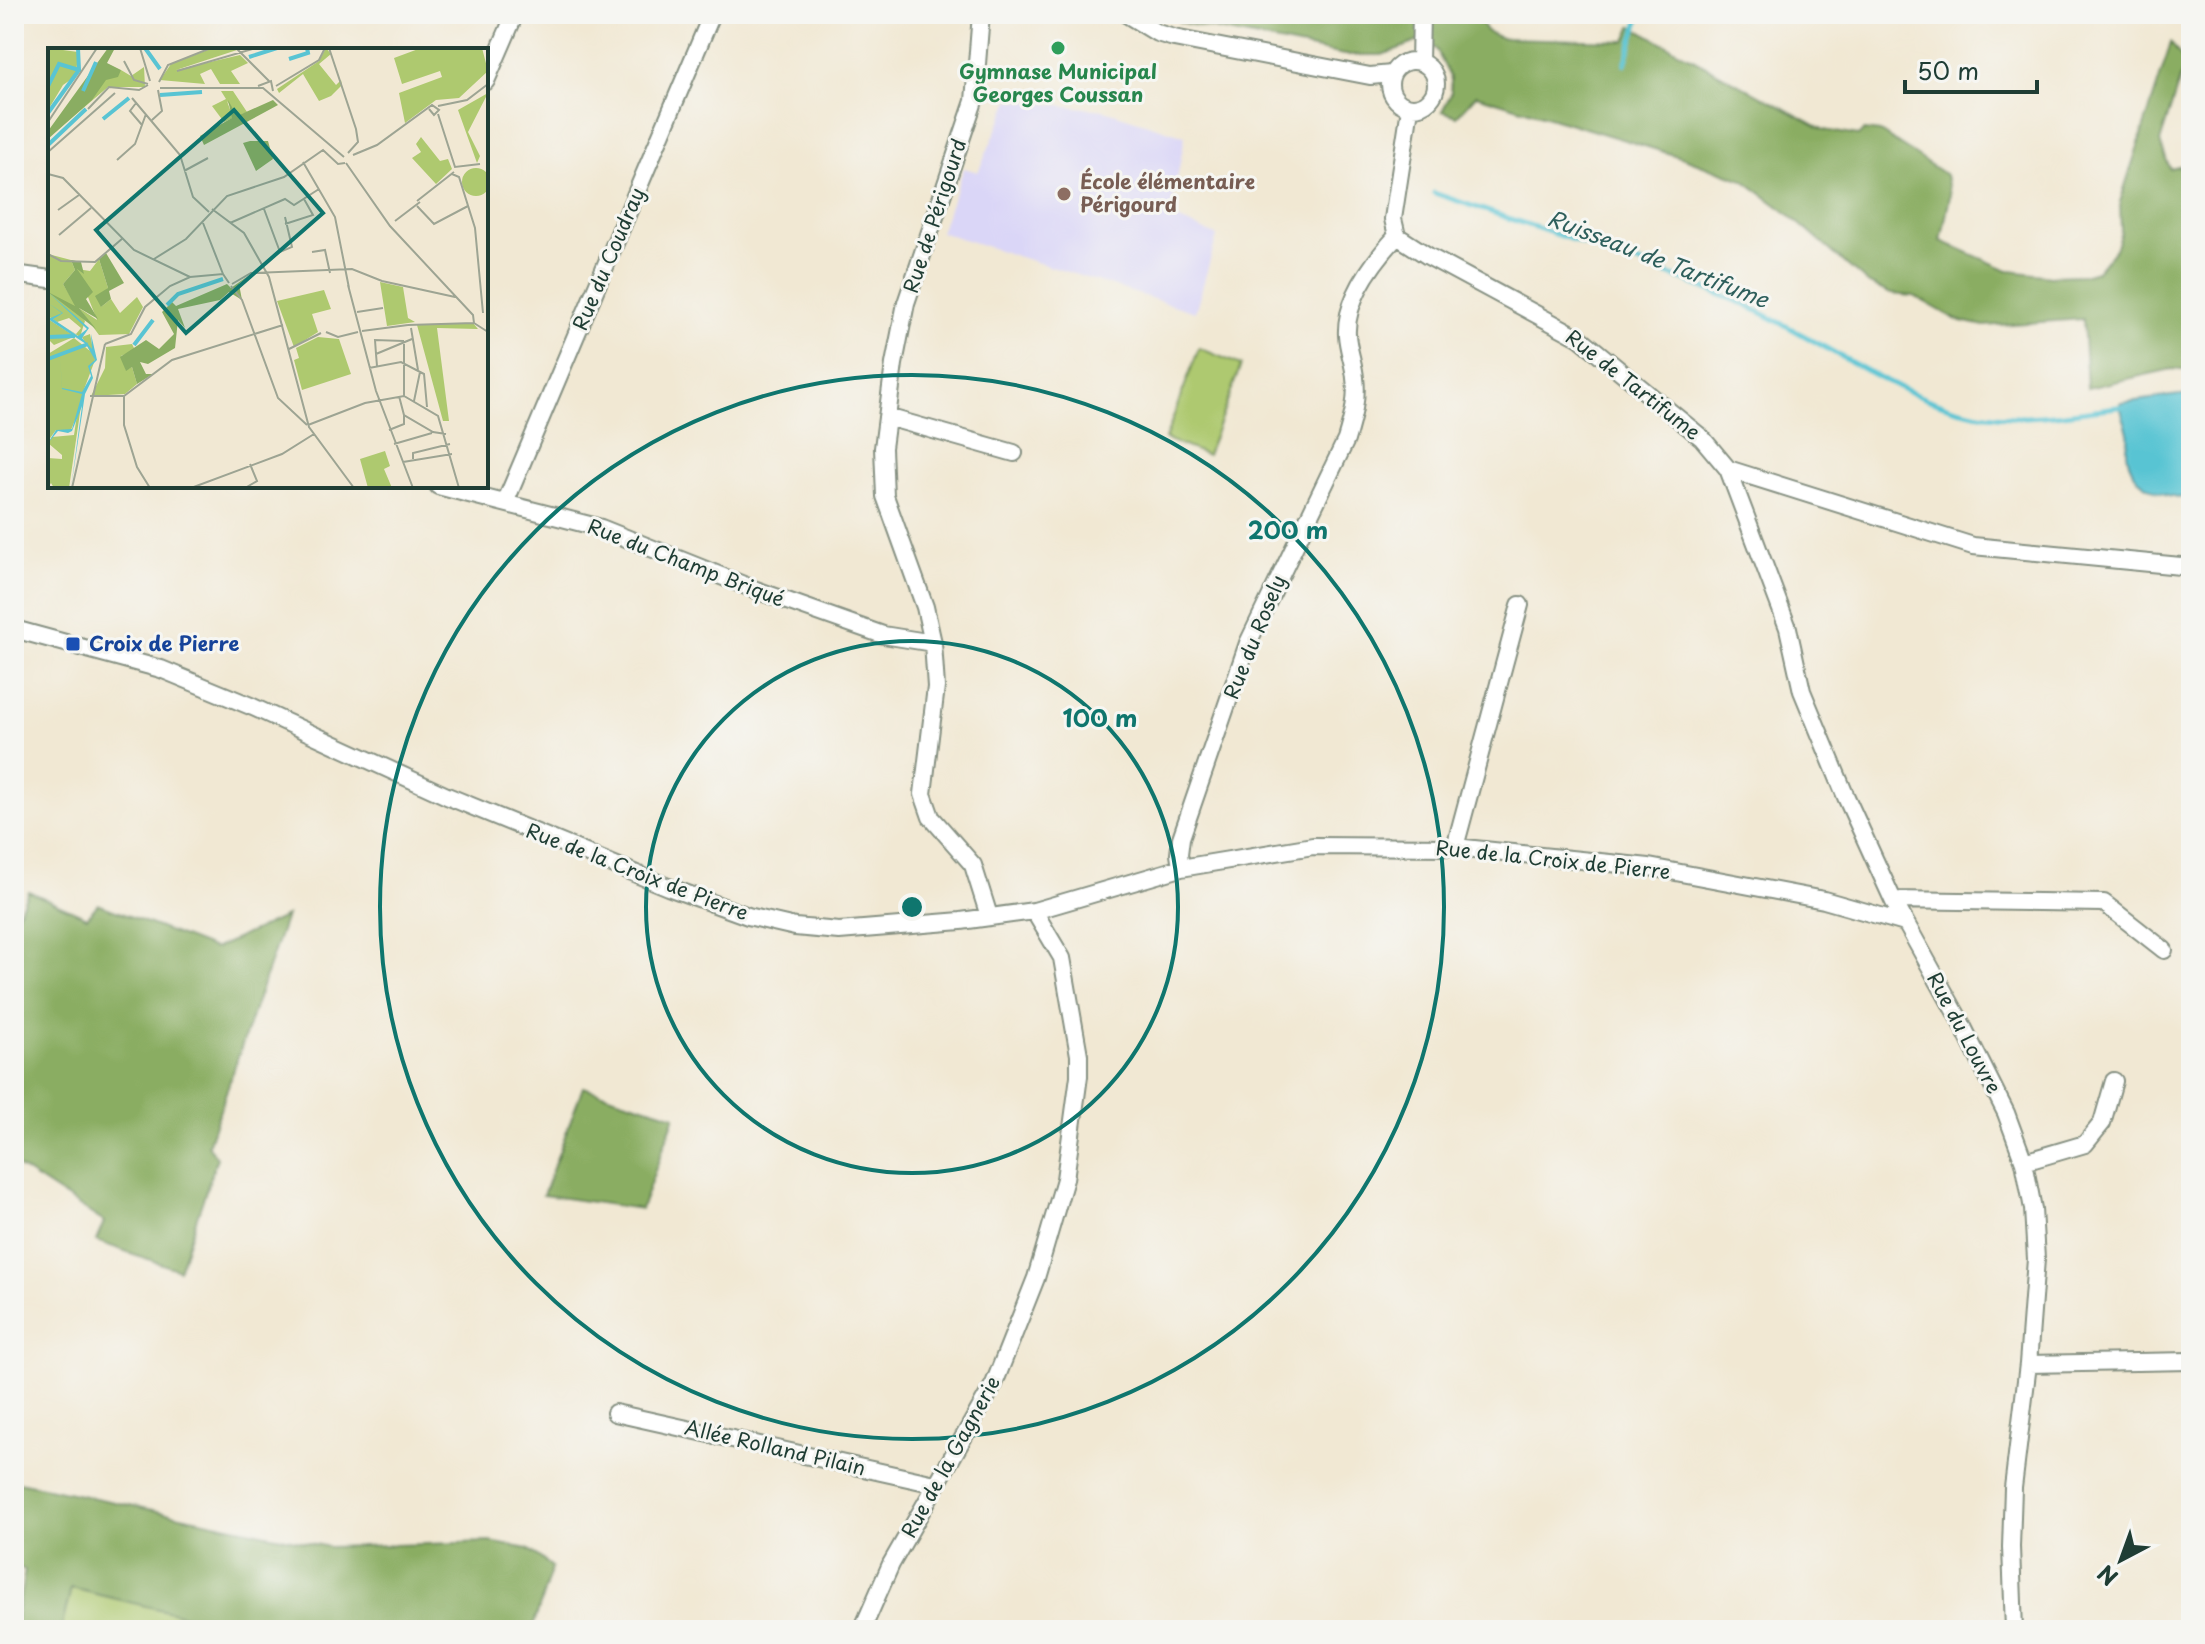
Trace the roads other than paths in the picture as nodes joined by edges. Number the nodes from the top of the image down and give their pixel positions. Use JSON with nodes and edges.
{"nodes":[{"id":1,"x":515,"y":14,"type":"edge"},
{"id":2,"x":712,"y":14,"type":"edge"},
{"id":3,"x":981,"y":14,"type":"edge"},
{"id":4,"x":1126,"y":14,"type":"edge"},
{"id":5,"x":1421,"y":14,"type":"edge"},
{"id":6,"x":1420,"y":62,"type":"junction"},
{"id":7,"x":1392,"y":74,"type":"junction"},
{"id":8,"x":488,"y":76,"type":"edge"},
{"id":9,"x":1410,"y":108,"type":"junction"},
{"id":10,"x":1397,"y":236,"type":"junction"},
{"id":11,"x":14,"y":274,"type":"edge"},
{"id":12,"x":48,"y":279,"type":"edge"},
{"id":13,"x":887,"y":417,"type":"junction"},
{"id":14,"x":1014,"y":453,"type":"dead end"},
{"id":15,"x":1728,"y":469,"type":"junction"},
{"id":16,"x":446,"y":488,"type":"edge"},
{"id":17,"x":505,"y":503,"type":"junction"},
{"id":18,"x":2191,"y":567,"type":"edge"},
{"id":19,"x":1520,"y":605,"type":"dead end"},
{"id":20,"x":14,"y":629,"type":"edge"},
{"id":21,"x":933,"y":643,"type":"junction"},
{"id":22,"x":1455,"y":847,"type":"junction"},
{"id":23,"x":1181,"y":868,"type":"junction"},
{"id":24,"x":1893,"y":900,"type":"junction"},
{"id":25,"x":1034,"y":911,"type":"junction"},
{"id":26,"x":989,"y":916,"type":"junction"},
{"id":27,"x":1905,"y":923,"type":"junction"},
{"id":28,"x":2164,"y":950,"type":"dead end"},
{"id":29,"x":2114,"y":1081,"type":"dead end"},
{"id":30,"x":2024,"y":1162,"type":"junction"},
{"id":31,"x":2191,"y":1361,"type":"edge"},
{"id":32,"x":2028,"y":1364,"type":"junction"},
{"id":33,"x":615,"y":1413,"type":"dead end"},
{"id":34,"x":935,"y":1484,"type":"junction"},
{"id":35,"x":862,"y":1630,"type":"edge"},
{"id":36,"x":2014,"y":1630,"type":"edge"}],
"edges":[{"from":1,"to":8,"type":"street"},
{"from":2,"to":17,"type":"street","name":"Rue du Coudray"},
{"from":3,"to":13,"type":"street","name":"Rue de Périgourd"},
{"from":4,"to":7,"type":"street"},
{"from":5,"to":6,"type":"street"},
{"from":6,"to":7,"type":"street"},
{"from":6,"to":9,"type":"street"},
{"from":7,"to":9,"type":"street"},
{"from":9,"to":10,"type":"street"},
{"from":10,"to":15,"type":"street","name":"Rue de Tartifume"},
{"from":10,"to":23,"type":"street","name":"Rue du Rosely"},
{"from":11,"to":12,"type":"street"},
{"from":13,"to":14,"type":"street"},
{"from":13,"to":21,"type":"street","name":"Rue de Périgourd"},
{"from":15,"to":18,"type":"street"},
{"from":15,"to":24,"type":"street","name":"Rue du Louvre"},
{"from":16,"to":17,"type":"street","name":"Rue du Champ Briqué"},
{"from":17,"to":21,"type":"street","name":"Rue du Champ Briqué"},
{"from":19,"to":22,"type":"street"},
{"from":20,"to":26,"type":"street","name":"Rue de la Croix de Pierre"},
{"from":21,"to":26,"type":"street","name":"Rue de Périgourd"},
{"from":22,"to":23,"type":"street","name":"Rue de la Croix de Pierre"},
{"from":22,"to":27,"type":"street","name":"Rue de la Croix de Pierre"},
{"from":23,"to":25,"type":"street","name":"Rue de la Croix de Pierre"},
{"from":24,"to":27,"type":"street","name":"Rue du Louvre"},
{"from":24,"to":28,"type":"street"},
{"from":25,"to":26,"type":"street","name":"Rue de la Croix de Pierre"},
{"from":25,"to":34,"type":"street","name":"Rue de la Gagnerie"},
{"from":27,"to":30,"type":"street","name":"Rue du Louvre"},
{"from":29,"to":30,"type":"street"},
{"from":30,"to":32,"type":"street","name":"Rue du Louvre"},
{"from":31,"to":32,"type":"street"},
{"from":32,"to":36,"type":"street","name":"Rue du Louvre"},
{"from":33,"to":34,"type":"street","name":"Allée Rolland Pilain"},
{"from":34,"to":35,"type":"street","name":"Rue de la Gagnerie"}]}
